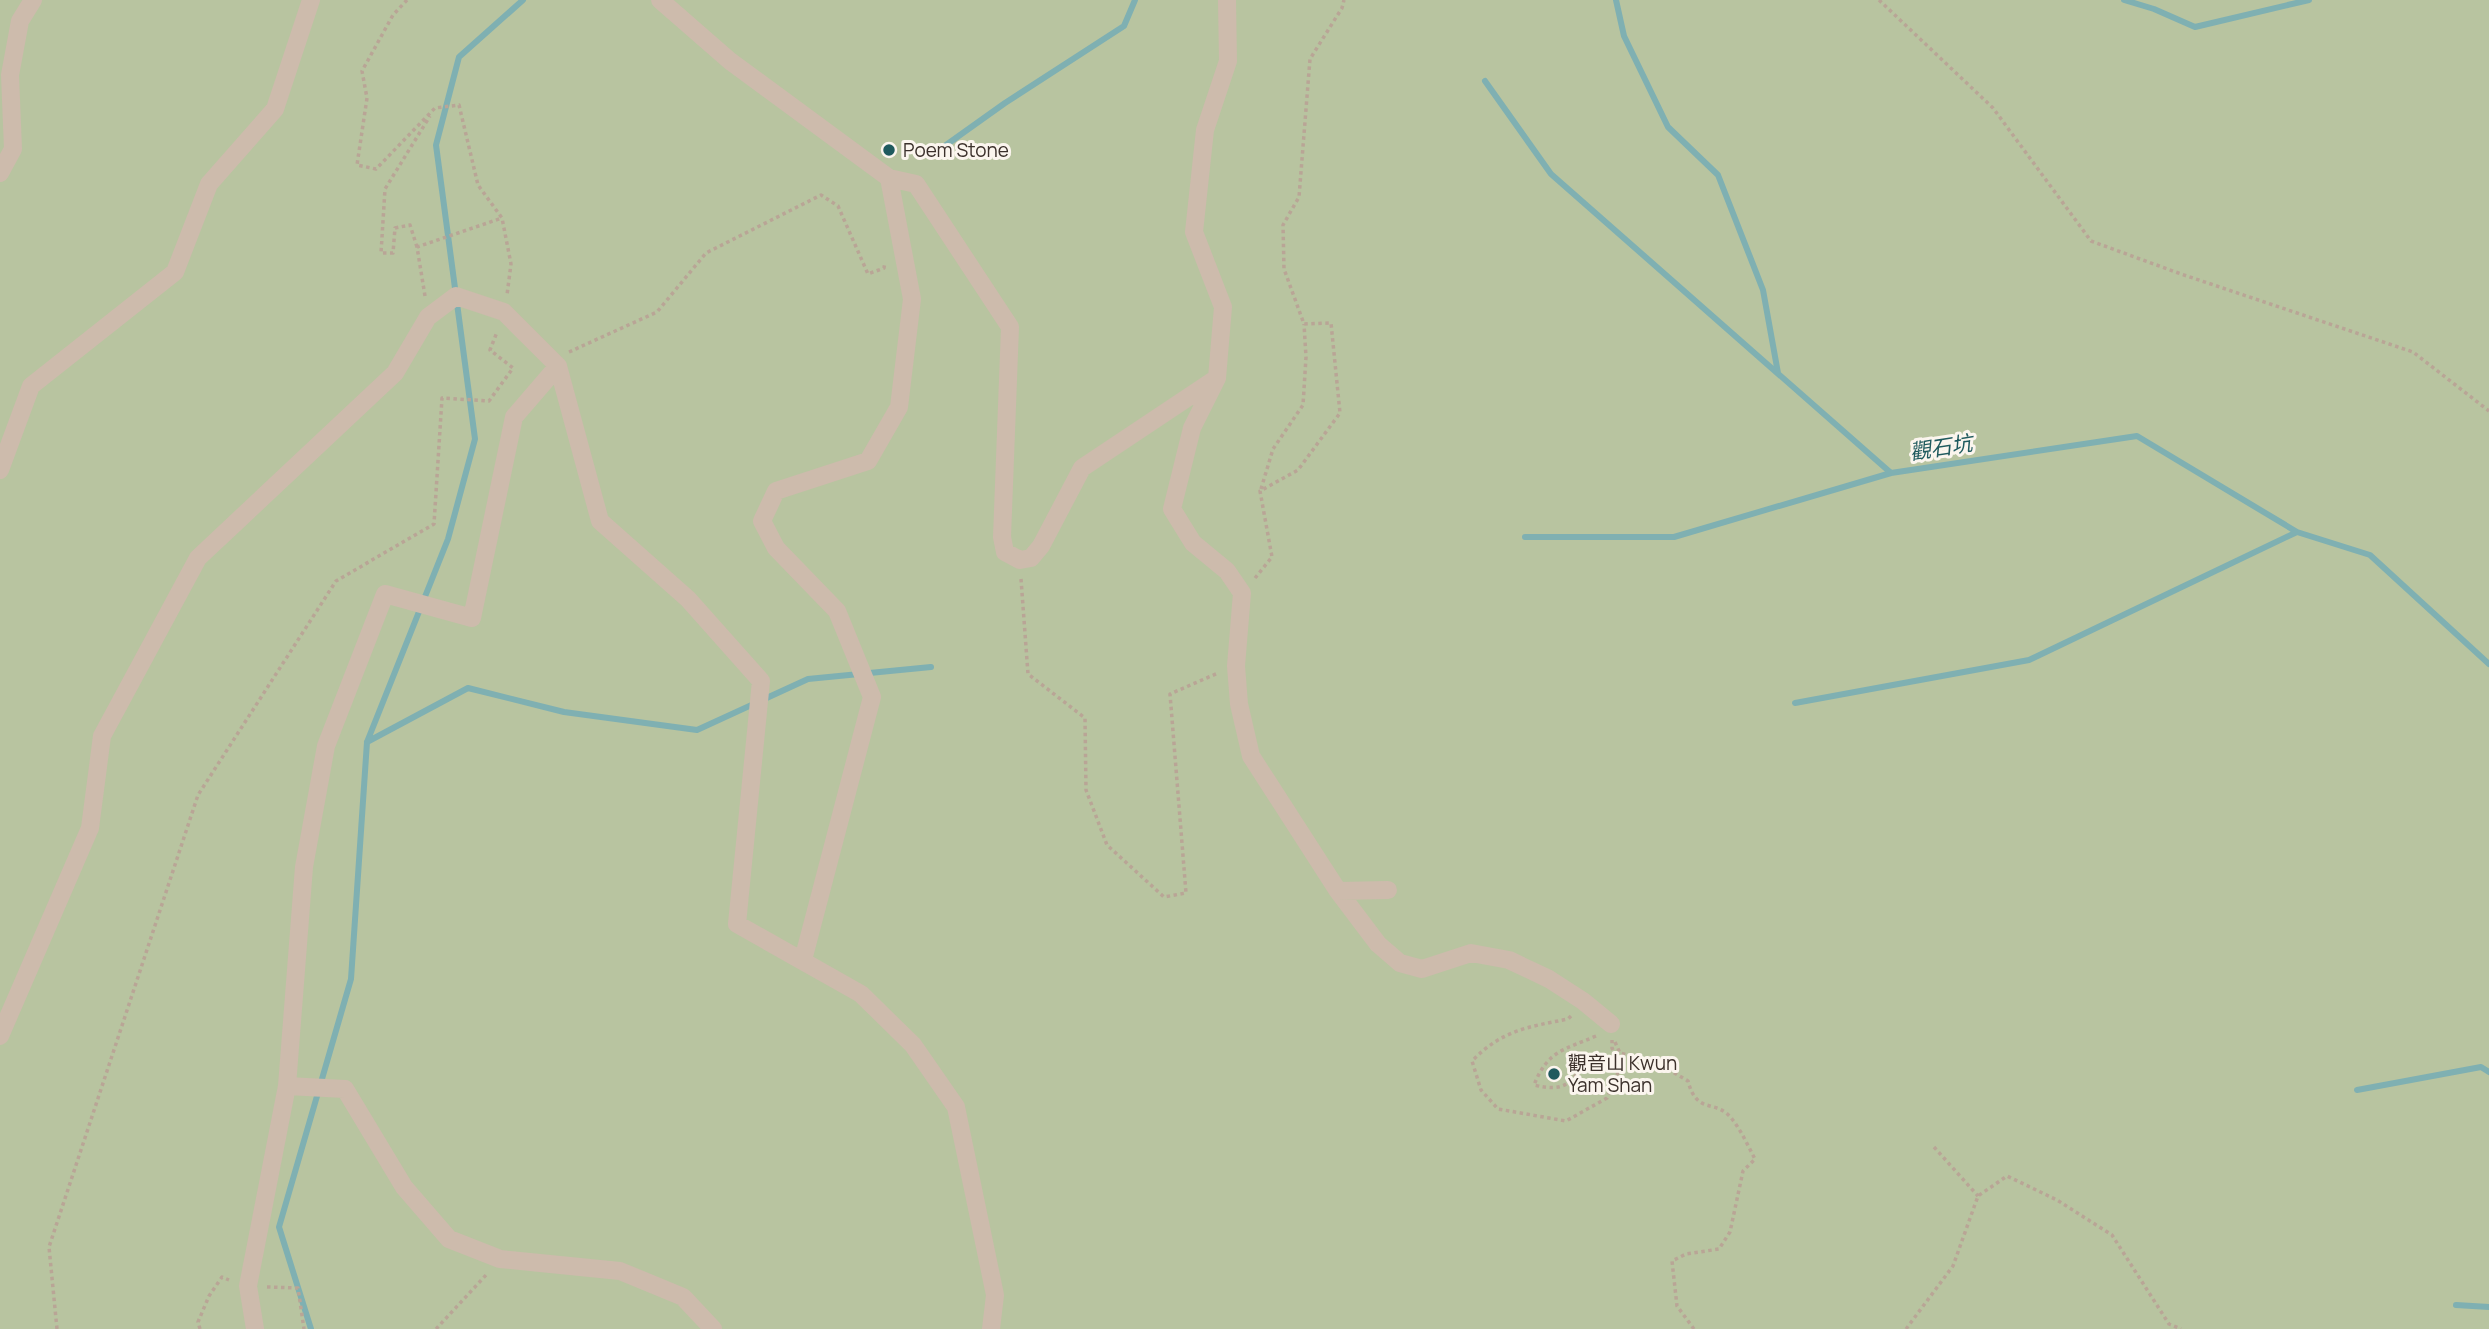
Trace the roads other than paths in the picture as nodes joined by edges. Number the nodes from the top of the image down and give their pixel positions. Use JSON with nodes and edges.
{"nodes":[{"id":1,"x":33,"y":0,"type":"edge"},
{"id":2,"x":311,"y":0,"type":"edge"},
{"id":3,"x":660,"y":0,"type":"edge"},
{"id":4,"x":1227,"y":0,"type":"edge"},
{"id":5,"x":0,"y":173,"type":"edge"},
{"id":6,"x":889,"y":178,"type":"junction"},
{"id":7,"x":555,"y":363,"type":"junction"},
{"id":8,"x":1217,"y":378,"type":"junction"},
{"id":9,"x":0,"y":470,"type":"edge"},
{"id":10,"x":1388,"y":890,"type":"dead end"},
{"id":11,"x":1338,"y":891,"type":"junction"},
{"id":12,"x":803,"y":960,"type":"junction"},
{"id":13,"x":1611,"y":1024,"type":"road end"},
{"id":14,"x":0,"y":1036,"type":"edge"},
{"id":15,"x":287,"y":1086,"type":"junction"},
{"id":16,"x":255,"y":1329,"type":"edge"},
{"id":17,"x":713,"y":1329,"type":"edge"},
{"id":18,"x":991,"y":1329,"type":"edge"}],
"edges":[{"from":1,"to":5,"type":"lane"},
{"from":2,"to":9,"type":"lane"},
{"from":3,"to":6,"type":"lane"},
{"from":4,"to":8,"type":"lane"},
{"from":6,"to":8,"type":"lane"},
{"from":6,"to":12,"type":"lane"},
{"from":7,"to":12,"type":"lane"},
{"from":7,"to":14,"type":"lane"},
{"from":7,"to":15,"type":"lane"},
{"from":8,"to":11,"type":"lane"},
{"from":10,"to":11,"type":"lane"},
{"from":11,"to":13,"type":"lane"},
{"from":12,"to":18,"type":"lane"},
{"from":15,"to":16,"type":"lane"},
{"from":15,"to":17,"type":"lane"}]}
